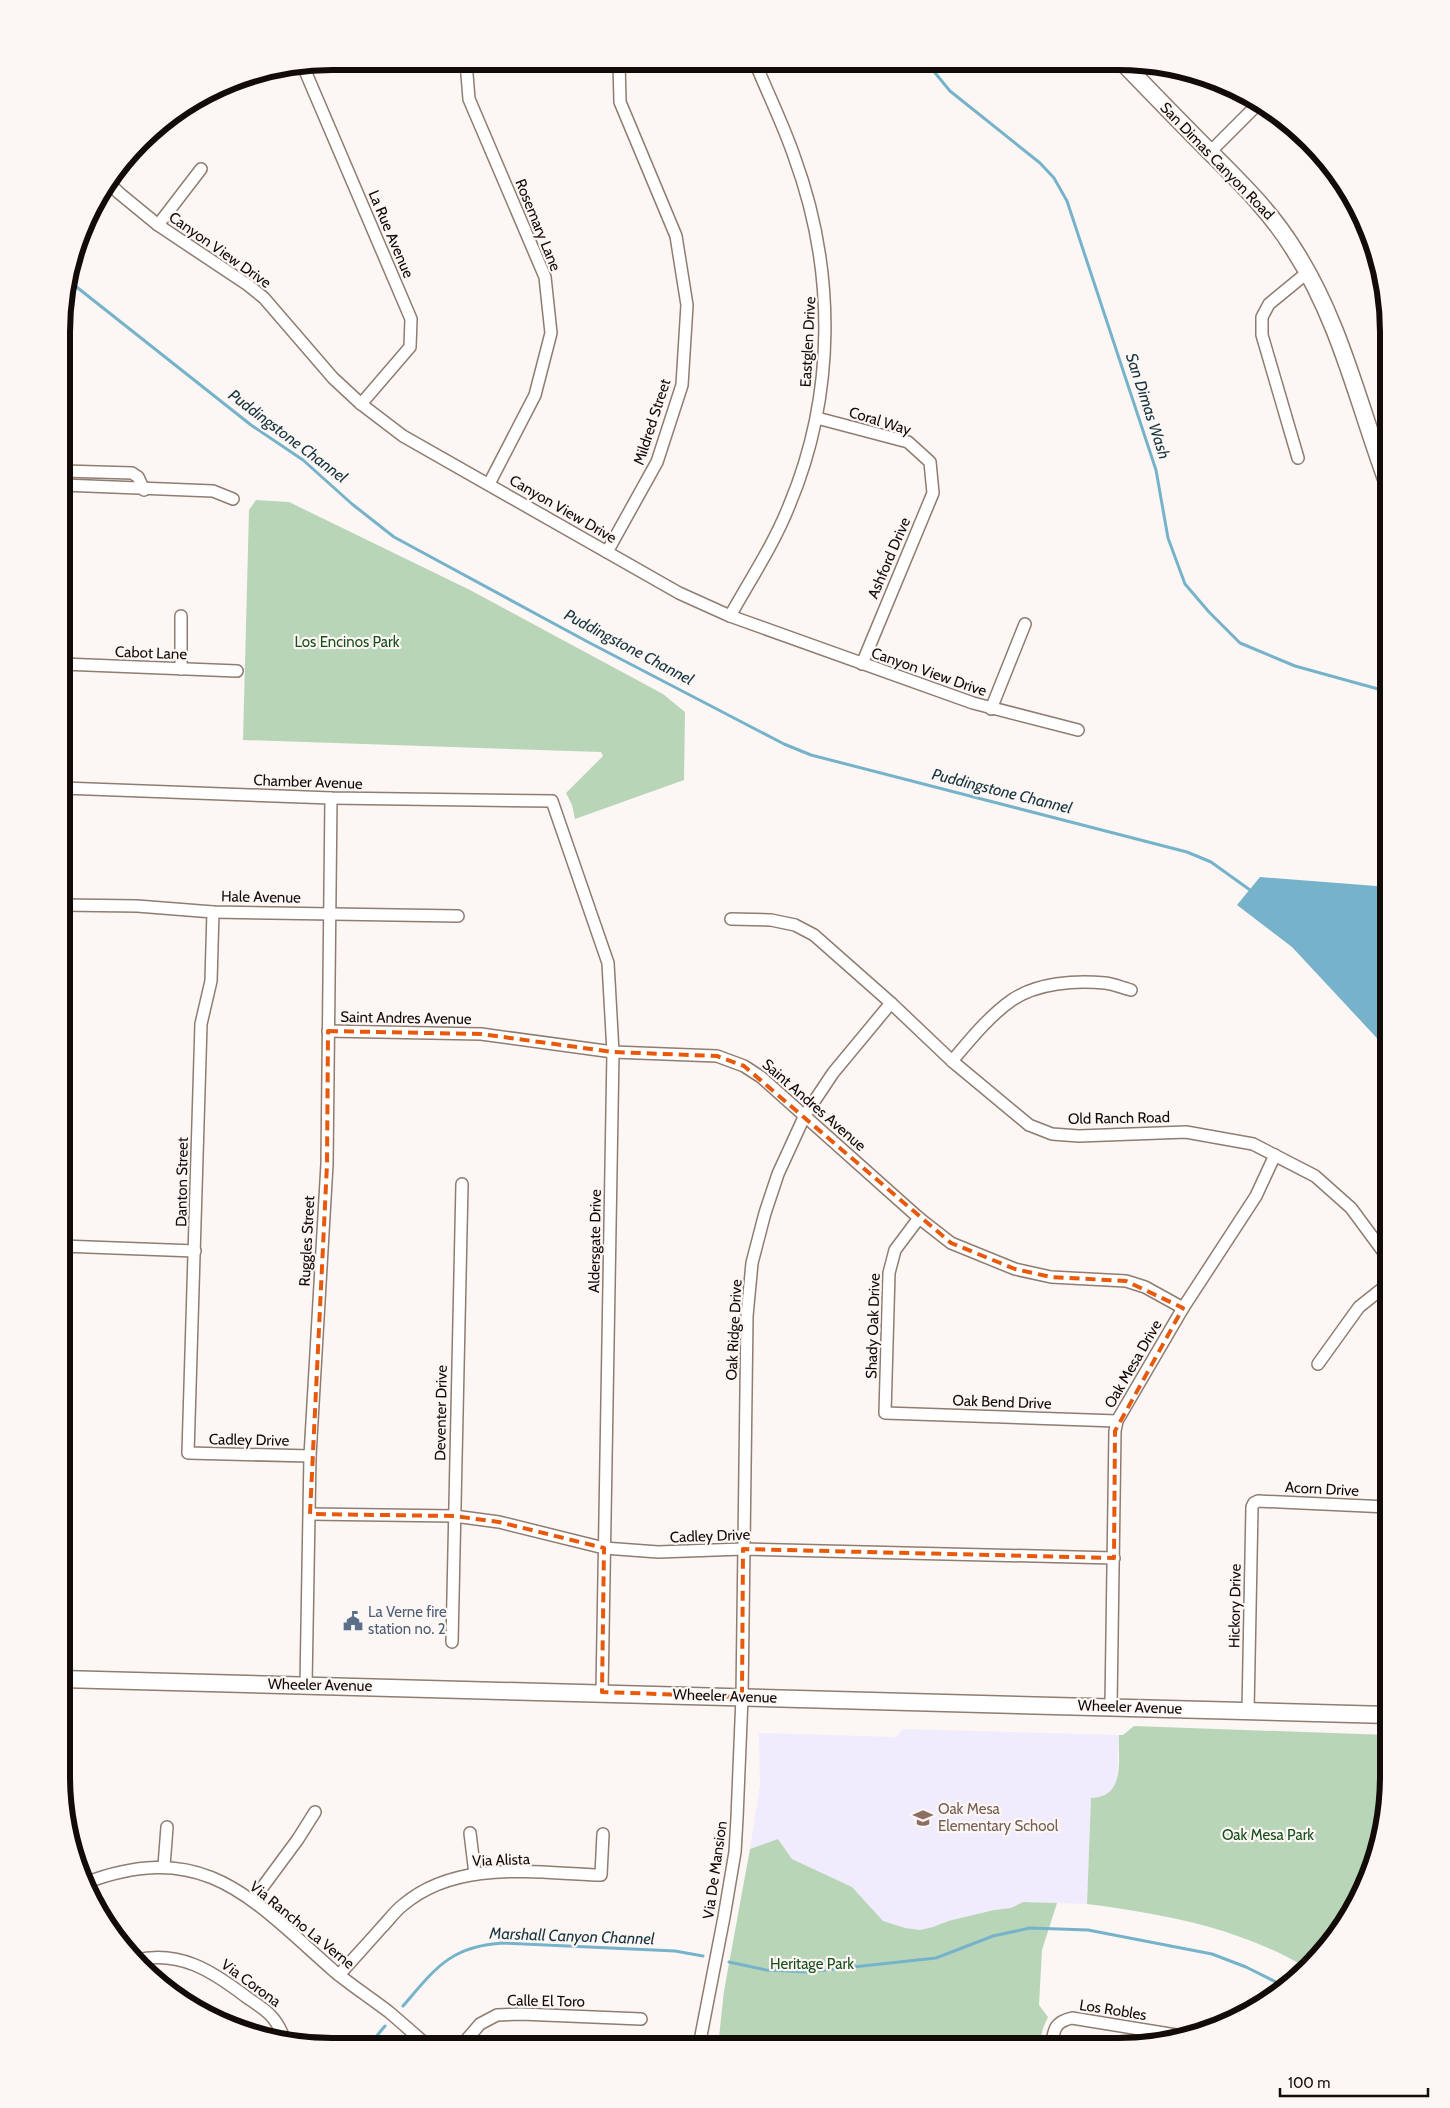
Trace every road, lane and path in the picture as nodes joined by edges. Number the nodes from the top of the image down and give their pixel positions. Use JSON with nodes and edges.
{"nodes":[{"id":1,"x":467,"y":70,"type":"edge"},
{"id":2,"x":619,"y":70,"type":"edge"},
{"id":3,"x":757,"y":70,"type":"edge"},
{"id":4,"x":1131,"y":71,"type":"edge"},
{"id":5,"x":306,"y":72,"type":"edge"},
{"id":6,"x":1255,"y":108,"type":"edge"},
{"id":7,"x":1210,"y":152,"type":"junction"},
{"id":8,"x":201,"y":169,"type":"dead end"},
{"id":9,"x":113,"y":187,"type":"edge"},
{"id":10,"x":158,"y":225,"type":"junction"},
{"id":11,"x":1308,"y":272,"type":"junction"},
{"id":12,"x":361,"y":404,"type":"junction"},
{"id":13,"x":816,"y":418,"type":"junction"},
{"id":14,"x":1298,"y":458,"type":"dead end"},
{"id":15,"x":1380,"y":460,"type":"edge"},
{"id":16,"x":930,"y":462,"type":"joint"},
{"id":17,"x":70,"y":471,"type":"edge"},
{"id":18,"x":489,"y":484,"type":"junction"},
{"id":19,"x":70,"y":485,"type":"edge"},
{"id":20,"x":144,"y":490,"type":"junction"},
{"id":21,"x":233,"y":499,"type":"dead end"},
{"id":22,"x":607,"y":552,"type":"junction"},
{"id":23,"x":181,"y":616,"type":"dead end"},
{"id":24,"x":730,"y":616,"type":"junction"},
{"id":25,"x":1025,"y":624,"type":"dead end"},
{"id":26,"x":70,"y":664,"type":"edge"},
{"id":27,"x":862,"y":664,"type":"junction"},
{"id":28,"x":181,"y":669,"type":"junction"},
{"id":29,"x":237,"y":671,"type":"dead end"},
{"id":30,"x":991,"y":709,"type":"junction"},
{"id":31,"x":1078,"y":730,"type":"dead end"},
{"id":32,"x":70,"y":788,"type":"edge"},
{"id":33,"x":331,"y":798,"type":"junction"},
{"id":34,"x":552,"y":800,"type":"joint"},
{"id":35,"x":70,"y":905,"type":"edge"},
{"id":36,"x":213,"y":912,"type":"junction"},
{"id":37,"x":329,"y":913,"type":"junction"},
{"id":38,"x":458,"y":916,"type":"dead end"},
{"id":39,"x":731,"y":919,"type":"dead end"},
{"id":40,"x":1131,"y":990,"type":"dead end"},
{"id":41,"x":891,"y":1003,"type":"junction"},
{"id":42,"x":328,"y":1031,"type":"junction"},
{"id":43,"x":613,"y":1052,"type":"junction"},
{"id":44,"x":952,"y":1061,"type":"junction"},
{"id":45,"x":805,"y":1115,"type":"junction"},
{"id":46,"x":1275,"y":1155,"type":"junction"},
{"id":47,"x":462,"y":1184,"type":"dead end"},
{"id":48,"x":919,"y":1218,"type":"junction"},
{"id":49,"x":70,"y":1246,"type":"edge"},
{"id":50,"x":1380,"y":1247,"type":"edge"},
{"id":51,"x":195,"y":1251,"type":"junction"},
{"id":52,"x":1380,"y":1290,"type":"edge"},
{"id":53,"x":1183,"y":1308,"type":"junction"},
{"id":54,"x":1318,"y":1364,"type":"dead end"},
{"id":55,"x":885,"y":1413,"type":"joint"},
{"id":56,"x":1118,"y":1421,"type":"junction"},
{"id":57,"x":188,"y":1453,"type":"joint"},
{"id":58,"x":310,"y":1456,"type":"junction"},
{"id":59,"x":1254,"y":1503,"type":"joint"},
{"id":60,"x":1380,"y":1507,"type":"edge"},
{"id":61,"x":310,"y":1514,"type":"junction"},
{"id":62,"x":454,"y":1516,"type":"junction"},
{"id":63,"x":604,"y":1548,"type":"junction"},
{"id":64,"x":743,"y":1549,"type":"junction"},
{"id":65,"x":1114,"y":1558,"type":"junction"},
{"id":66,"x":452,"y":1642,"type":"dead end"},
{"id":67,"x":70,"y":1679,"type":"edge"},
{"id":68,"x":306,"y":1685,"type":"junction"},
{"id":69,"x":602,"y":1692,"type":"junction"},
{"id":70,"x":742,"y":1696,"type":"junction"},
{"id":71,"x":1111,"y":1706,"type":"junction"},
{"id":72,"x":1248,"y":1711,"type":"junction"},
{"id":73,"x":1380,"y":1715,"type":"edge"},
{"id":74,"x":314,"y":1812,"type":"dead end"},
{"id":75,"x":168,"y":1827,"type":"dead end"},
{"id":76,"x":470,"y":1833,"type":"dead end"},
{"id":77,"x":603,"y":1834,"type":"dead end"},
{"id":78,"x":164,"y":1866,"type":"junction"},
{"id":79,"x":476,"y":1874,"type":"junction"},
{"id":80,"x":92,"y":1881,"type":"edge"},
{"id":81,"x":253,"y":1900,"type":"junction"},
{"id":82,"x":145,"y":1959,"type":"edge"},
{"id":83,"x":339,"y":1975,"type":"junction"},
{"id":84,"x":642,"y":2020,"type":"dead end"},
{"id":85,"x":280,"y":2033,"type":"edge"},
{"id":86,"x":1164,"y":2034,"type":"edge"},
{"id":87,"x":419,"y":2038,"type":"edge"},
{"id":88,"x":468,"y":2038,"type":"edge"},
{"id":89,"x":701,"y":2038,"type":"edge"},
{"id":90,"x":1053,"y":2038,"type":"edge"}],
"edges":[{"from":1,"to":18,"type":"street","name":"Rosemary Lane"},
{"from":2,"to":22,"type":"street","name":"Mildred Street"},
{"from":3,"to":13,"type":"street","name":"Eastglen Drive"},
{"from":4,"to":7,"type":"main road","name":"San Dimas Canyon Road"},
{"from":5,"to":12,"type":"street","name":"La Rue Avenue"},
{"from":6,"to":7,"type":"street"},
{"from":7,"to":11,"type":"main road","name":"San Dimas Canyon Road"},
{"from":8,"to":10,"type":"street"},
{"from":9,"to":10,"type":"street","name":"Canyon View Drive"},
{"from":10,"to":12,"type":"street","name":"Canyon View Drive"},
{"from":11,"to":14,"type":"street"},
{"from":11,"to":15,"type":"main road","name":"San Dimas Canyon Road"},
{"from":12,"to":18,"type":"street","name":"Canyon View Drive"},
{"from":13,"to":16,"type":"street","name":"Coral Way"},
{"from":13,"to":24,"type":"street","name":"Eastglen Drive"},
{"from":16,"to":27,"type":"street","name":"Ashford Drive"},
{"from":17,"to":20,"type":"street"},
{"from":18,"to":22,"type":"street","name":"Canyon View Drive"},
{"from":19,"to":20,"type":"street"},
{"from":20,"to":21,"type":"street"},
{"from":22,"to":24,"type":"street","name":"Canyon View Drive"},
{"from":23,"to":28,"type":"street"},
{"from":24,"to":27,"type":"street","name":"Canyon View Drive"},
{"from":25,"to":30,"type":"street"},
{"from":26,"to":28,"type":"street","name":"Cabot Lane"},
{"from":27,"to":30,"type":"street","name":"Canyon View Drive"},
{"from":28,"to":29,"type":"street","name":"Cabot Lane"},
{"from":30,"to":31,"type":"street","name":"Canyon View Drive"},
{"from":32,"to":33,"type":"street","name":"Chamber Avenue"},
{"from":33,"to":34,"type":"street","name":"Chamber Avenue"},
{"from":33,"to":37,"type":"street","name":"Ruggles Street"},
{"from":34,"to":43,"type":"street","name":"Aldersgate Drive"},
{"from":35,"to":36,"type":"street","name":"Hale Avenue"},
{"from":36,"to":37,"type":"street","name":"Hale Avenue"},
{"from":36,"to":51,"type":"street","name":"Danton Street"},
{"from":37,"to":38,"type":"street","name":"Hale Avenue"},
{"from":37,"to":42,"type":"street","name":"Ruggles Street"},
{"from":39,"to":41,"type":"street","name":"Old Ranch Road"},
{"from":40,"to":44,"type":"street"},
{"from":41,"to":44,"type":"street","name":"Old Ranch Road"},
{"from":41,"to":45,"type":"street","name":"Oak Ridge Drive"},
{"from":42,"to":43,"type":"street","name":"Saint Andres Avenue"},
{"from":42,"to":58,"type":"street","name":"Ruggles Street"},
{"from":43,"to":45,"type":"street","name":"Saint Andres Avenue"},
{"from":43,"to":63,"type":"street","name":"Aldersgate Drive"},
{"from":44,"to":46,"type":"street","name":"Old Ranch Road"},
{"from":45,"to":48,"type":"street","name":"Saint Andres Avenue"},
{"from":45,"to":64,"type":"street","name":"Oak Ridge Drive"},
{"from":46,"to":50,"type":"street","name":"Old Ranch Road"},
{"from":46,"to":53,"type":"street","name":"Oak Mesa Drive"},
{"from":47,"to":62,"type":"street","name":"Deventer Drive"},
{"from":48,"to":53,"type":"street","name":"Saint Andres Avenue"},
{"from":48,"to":55,"type":"street","name":"Shady Oak Drive"},
{"from":49,"to":51,"type":"street"},
{"from":51,"to":57,"type":"street","name":"Danton Street"},
{"from":52,"to":54,"type":"street"},
{"from":53,"to":56,"type":"street","name":"Oak Mesa Drive"},
{"from":55,"to":56,"type":"street","name":"Oak Bend Drive"},
{"from":56,"to":65,"type":"street","name":"Oak Mesa Drive"},
{"from":57,"to":58,"type":"street","name":"Cadley Drive"},
{"from":58,"to":61,"type":"street","name":"Ruggles Street"},
{"from":59,"to":60,"type":"street","name":"Acorn Drive"},
{"from":59,"to":72,"type":"street","name":"Hickory Drive"},
{"from":61,"to":62,"type":"street","name":"Cadley Drive"},
{"from":61,"to":68,"type":"street","name":"Ruggles Street"},
{"from":62,"to":63,"type":"street","name":"Cadley Drive"},
{"from":62,"to":66,"type":"street","name":"Deventer Drive"},
{"from":63,"to":64,"type":"street","name":"Cadley Drive"},
{"from":63,"to":69,"type":"street","name":"Aldersgate Drive"},
{"from":64,"to":65,"type":"street","name":"Cadley Drive"},
{"from":64,"to":70,"type":"street","name":"Oak Ridge Drive"},
{"from":65,"to":71,"type":"street","name":"Oak Mesa Drive"},
{"from":67,"to":68,"type":"main road","name":"Wheeler Avenue"},
{"from":68,"to":69,"type":"main road","name":"Wheeler Avenue"},
{"from":69,"to":70,"type":"main road","name":"Wheeler Avenue"},
{"from":70,"to":71,"type":"main road","name":"Wheeler Avenue"},
{"from":70,"to":89,"type":"street","name":"Via De Mansion"},
{"from":71,"to":72,"type":"main road","name":"Wheeler Avenue"},
{"from":72,"to":73,"type":"main road","name":"Wheeler Avenue"},
{"from":74,"to":81,"type":"street"},
{"from":75,"to":78,"type":"street"},
{"from":76,"to":79,"type":"street"},
{"from":77,"to":79,"type":"street","name":"Via Alista"},
{"from":78,"to":80,"type":"street","name":"Via Rancho La Verne"},
{"from":78,"to":81,"type":"street","name":"Via Rancho La Verne"},
{"from":79,"to":83,"type":"street","name":"Via Alista"},
{"from":81,"to":83,"type":"street","name":"Via Rancho La Verne"},
{"from":82,"to":85,"type":"street","name":"Via Corona"},
{"from":83,"to":87,"type":"street","name":"Via Rancho La Verne"},
{"from":84,"to":88,"type":"street","name":"Calle El Toro"},
{"from":86,"to":90,"type":"street","name":"Los Robles"}]}
